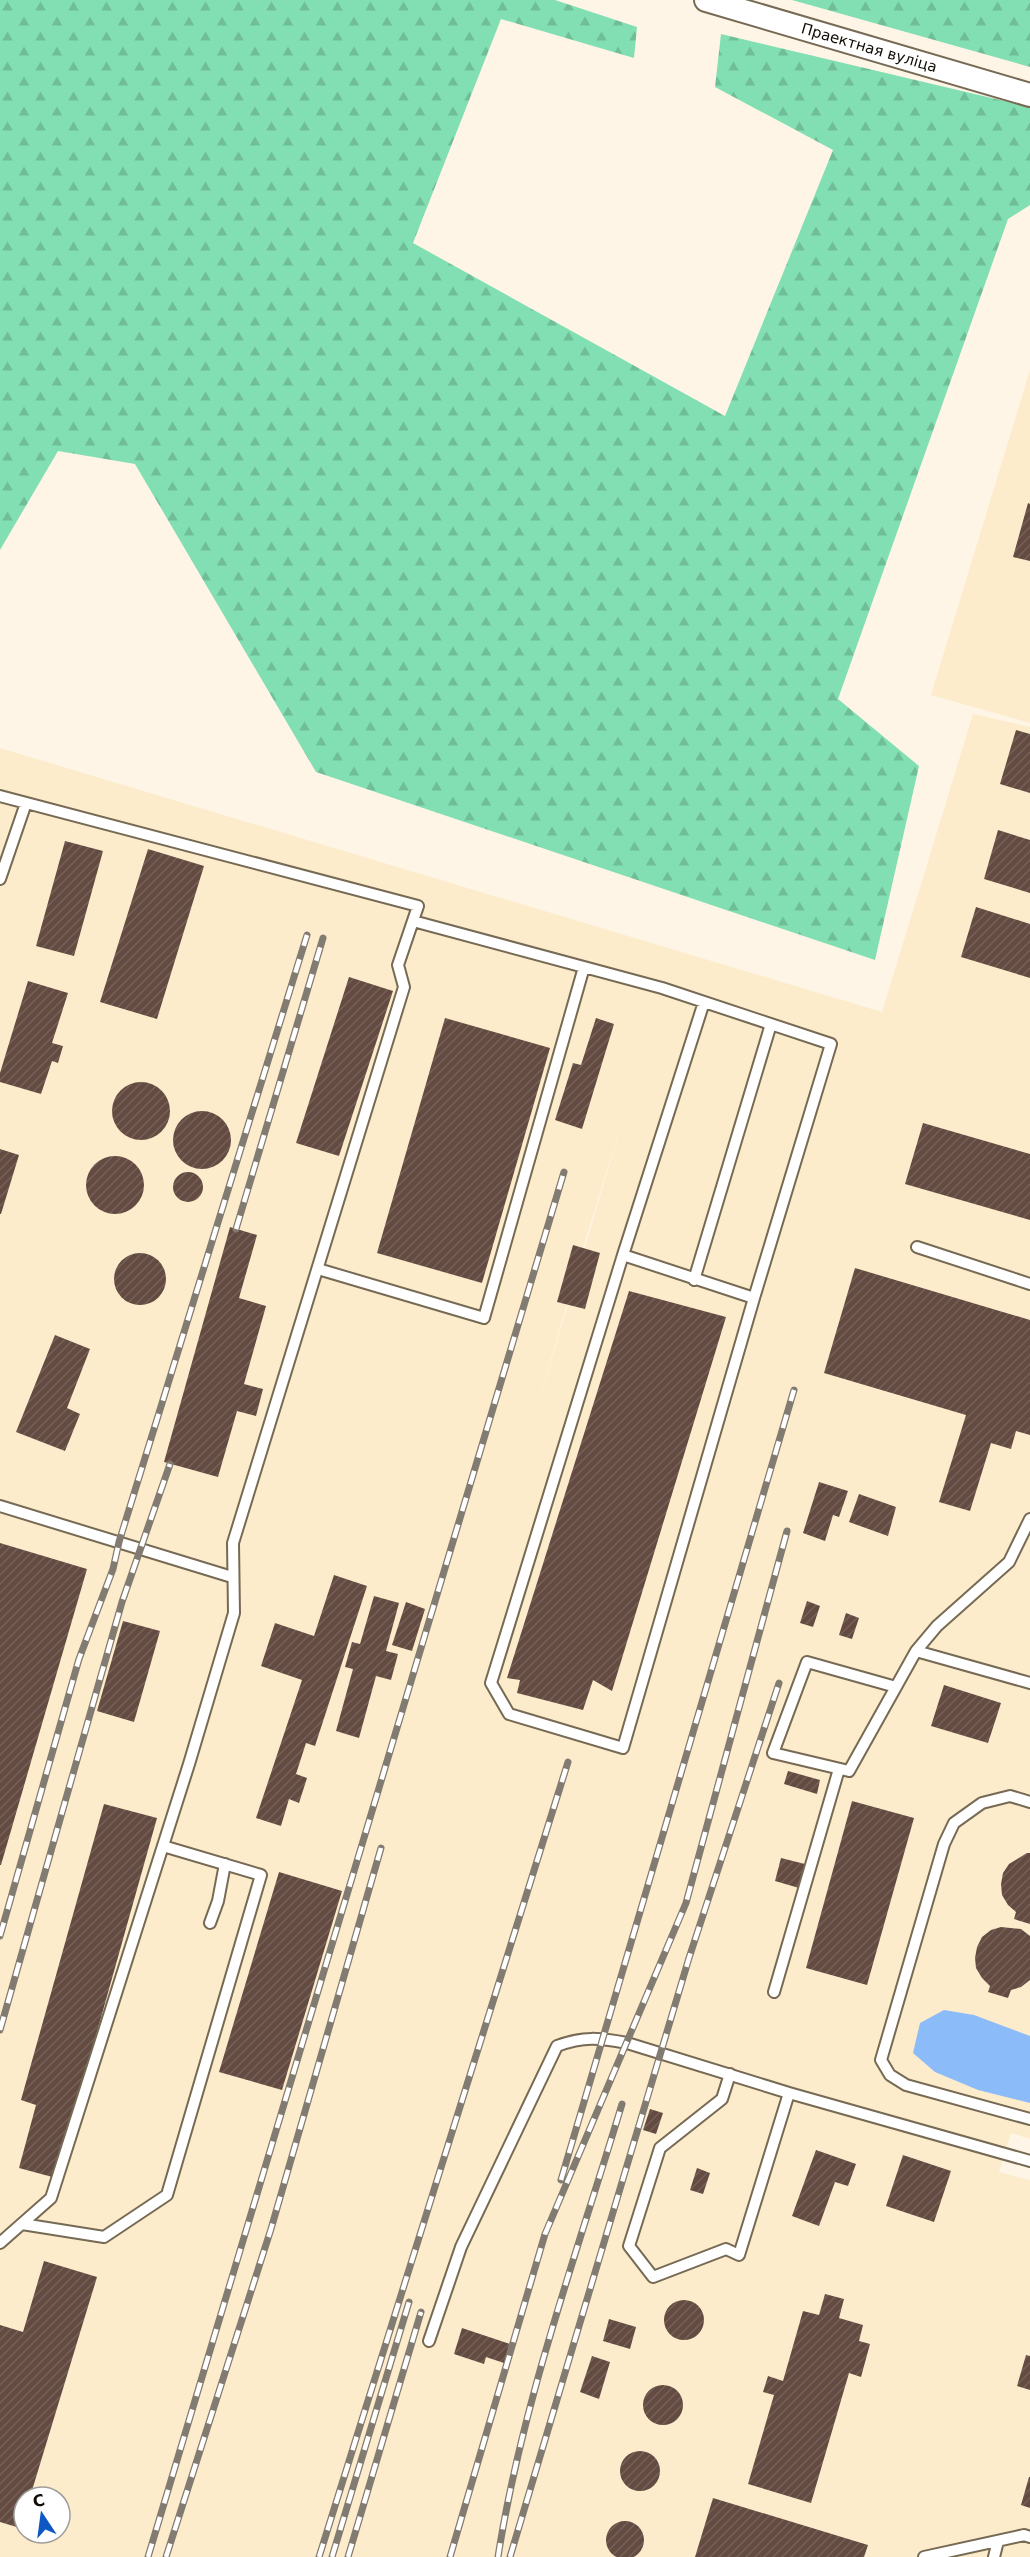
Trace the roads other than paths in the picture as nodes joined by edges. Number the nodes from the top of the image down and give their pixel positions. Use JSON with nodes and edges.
{"nodes":[{"id":1,"x":706,"y":0,"type":"edge"},
{"id":2,"x":1030,"y":95,"type":"edge"},
{"id":3,"x":0,"y":796,"type":"edge"},
{"id":4,"x":26,"y":803,"type":"junction"},
{"id":5,"x":0,"y":879,"type":"edge"},
{"id":6,"x":413,"y":921,"type":"junction"},
{"id":7,"x":584,"y":967,"type":"junction"},
{"id":8,"x":704,"y":1002,"type":"junction"},
{"id":9,"x":771,"y":1024,"type":"junction"},
{"id":10,"x":917,"y":1247,"type":"dead end"},
{"id":11,"x":622,"y":1255,"type":"junction"},
{"id":12,"x":318,"y":1269,"type":"junction"},
{"id":13,"x":694,"y":1280,"type":"junction"},
{"id":14,"x":1030,"y":1284,"type":"edge"},
{"id":15,"x":754,"y":1299,"type":"junction"},
{"id":16,"x":0,"y":1506,"type":"edge"},
{"id":17,"x":1030,"y":1519,"type":"edge"},
{"id":18,"x":232,"y":1577,"type":"junction"},
{"id":19,"x":916,"y":1651,"type":"junction"},
{"id":20,"x":1030,"y":1683,"type":"edge"},
{"id":21,"x":896,"y":1688,"type":"junction"},
{"id":22,"x":839,"y":1769,"type":"junction"},
{"id":23,"x":1030,"y":1802,"type":"edge"},
{"id":24,"x":163,"y":1846,"type":"junction"},
{"id":25,"x":225,"y":1864,"type":"junction"},
{"id":26,"x":210,"y":1923,"type":"dead end"},
{"id":27,"x":774,"y":1992,"type":"dead end"},
{"id":28,"x":730,"y":2074,"type":"junction"},
{"id":29,"x":789,"y":2093,"type":"junction"},
{"id":30,"x":1030,"y":2119,"type":"edge"},
{"id":31,"x":1030,"y":2161,"type":"edge"},
{"id":32,"x":22,"y":2224,"type":"junction"},
{"id":33,"x":0,"y":2243,"type":"edge"},
{"id":34,"x":429,"y":2342,"type":"dead end"},
{"id":35,"x":1030,"y":2537,"type":"edge"},
{"id":36,"x":998,"y":2541,"type":"junction"},
{"id":37,"x":924,"y":2557,"type":"edge"},
{"id":38,"x":994,"y":2557,"type":"edge"}],
"edges":[{"from":1,"to":2,"type":"street","name":"Праектная вуліца"},
{"from":3,"to":4,"type":"lane"},
{"from":4,"to":5,"type":"lane"},
{"from":4,"to":6,"type":"lane"},
{"from":6,"to":7,"type":"lane"},
{"from":6,"to":12,"type":"lane"},
{"from":7,"to":8,"type":"lane"},
{"from":7,"to":12,"type":"lane"},
{"from":8,"to":9,"type":"lane"},
{"from":8,"to":11,"type":"lane"},
{"from":9,"to":13,"type":"lane"},
{"from":9,"to":15,"type":"lane"},
{"from":10,"to":14,"type":"lane"},
{"from":11,"to":13,"type":"lane"},
{"from":11,"to":15,"type":"lane"},
{"from":12,"to":18,"type":"lane"},
{"from":13,"to":15,"type":"lane"},
{"from":16,"to":18,"type":"lane"},
{"from":17,"to":19,"type":"lane"},
{"from":18,"to":24,"type":"lane"},
{"from":19,"to":20,"type":"lane"},
{"from":19,"to":21,"type":"lane"},
{"from":21,"to":22,"type":"lane"},
{"from":21,"to":22,"type":"lane"},
{"from":22,"to":27,"type":"lane"},
{"from":23,"to":30,"type":"lane"},
{"from":24,"to":25,"type":"lane"},
{"from":24,"to":32,"type":"lane"},
{"from":25,"to":26,"type":"lane"},
{"from":25,"to":32,"type":"lane"},
{"from":28,"to":29,"type":"lane"},
{"from":28,"to":29,"type":"lane"},
{"from":28,"to":34,"type":"lane"},
{"from":29,"to":31,"type":"lane"},
{"from":32,"to":33,"type":"lane"},
{"from":35,"to":36,"type":"lane"},
{"from":36,"to":37,"type":"lane"},
{"from":36,"to":38,"type":"lane"}]}
